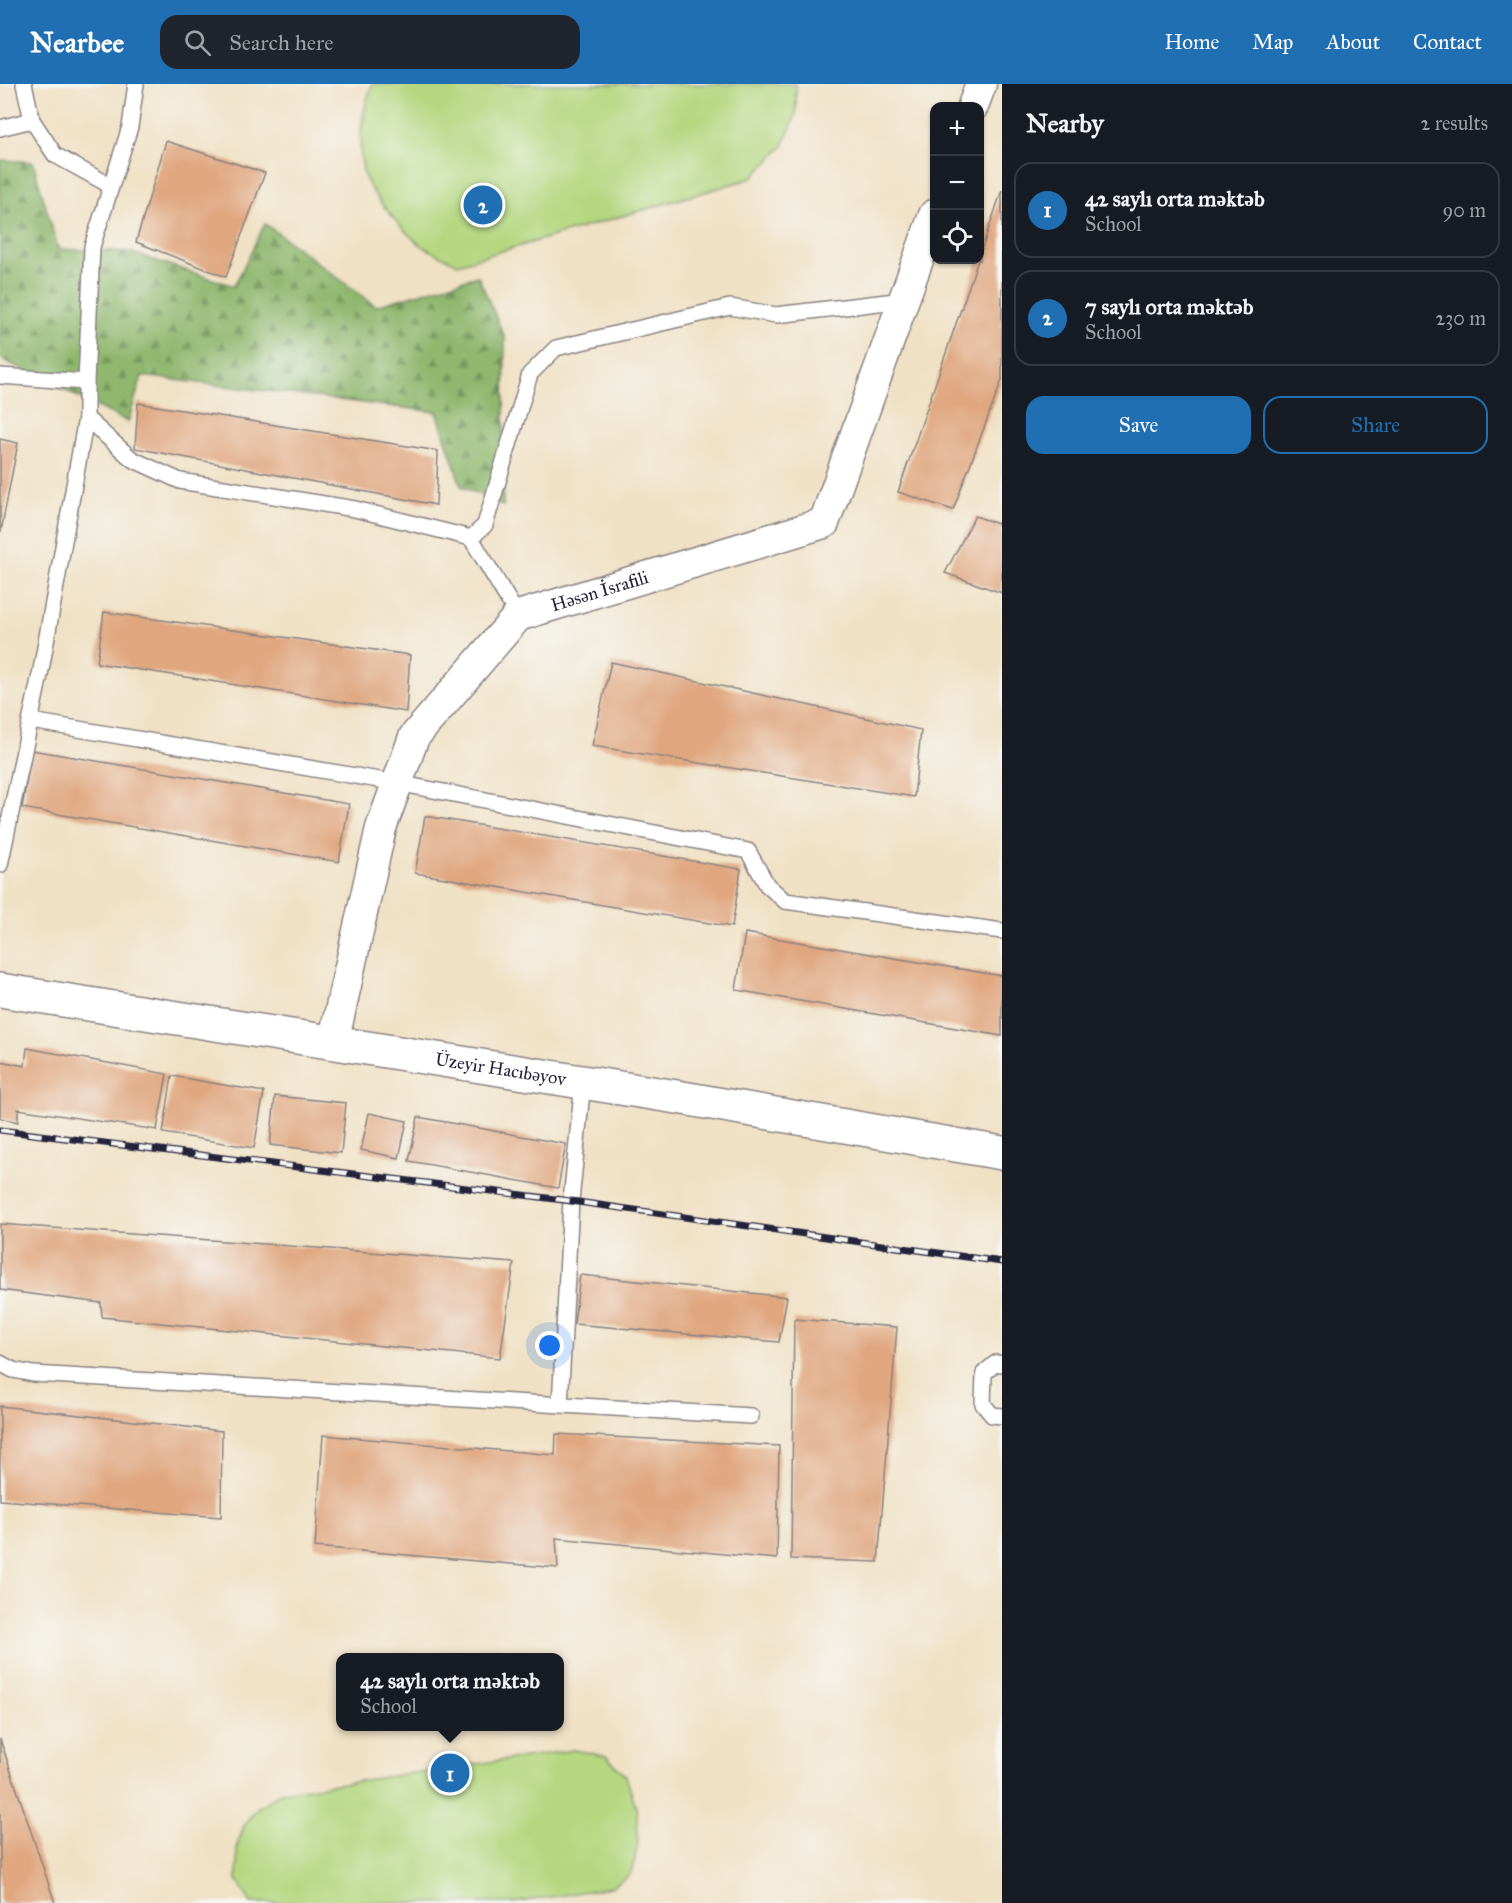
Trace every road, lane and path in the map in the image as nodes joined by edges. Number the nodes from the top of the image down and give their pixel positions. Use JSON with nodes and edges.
{"nodes":[{"id":1,"x":24,"y":84,"type":"edge"},
{"id":2,"x":136,"y":84,"type":"edge"},
{"id":3,"x":981,"y":84,"type":"edge"},
{"id":4,"x":974,"y":102,"type":"edge"},
{"id":5,"x":32,"y":120,"type":"junction"},
{"id":6,"x":0,"y":128,"type":"edge"},
{"id":7,"x":111,"y":186,"type":"junction"},
{"id":8,"x":930,"y":225,"type":"edge"},
{"id":9,"x":904,"y":300,"type":"junction"},
{"id":10,"x":0,"y":376,"type":"edge"},
{"id":11,"x":86,"y":382,"type":"junction"},
{"id":12,"x":86,"y":418,"type":"junction"},
{"id":13,"x":471,"y":538,"type":"junction"},
{"id":14,"x":518,"y":616,"type":"junction"},
{"id":15,"x":31,"y":721,"type":"junction"},
{"id":16,"x":397,"y":783,"type":"junction"},
{"id":17,"x":0,"y":865,"type":"edge"},
{"id":18,"x":1002,"y":930,"type":"edge"},
{"id":19,"x":0,"y":990,"type":"edge"},
{"id":20,"x":333,"y":1043,"type":"junction"},
{"id":21,"x":583,"y":1082,"type":"junction"},
{"id":22,"x":1002,"y":1153,"type":"edge"},
{"id":23,"x":0,"y":1363,"type":"edge"},
{"id":24,"x":1002,"y":1364,"type":"edge"},
{"id":25,"x":560,"y":1405,"type":"junction"},
{"id":26,"x":751,"y":1416,"type":"dead end"},
{"id":27,"x":1002,"y":1416,"type":"edge"}],
"edges":[{"from":1,"to":5,"type":"lane"},
{"from":2,"to":7,"type":"lane"},
{"from":3,"to":4,"type":"street"},
{"from":5,"to":6,"type":"lane"},
{"from":5,"to":7,"type":"lane"},
{"from":7,"to":11,"type":"lane"},
{"from":8,"to":9,"type":"street","name":"Həsən İsrafili"},
{"from":9,"to":13,"type":"lane"},
{"from":9,"to":14,"type":"street","name":"Həsən İsrafili"},
{"from":10,"to":11,"type":"lane"},
{"from":11,"to":12,"type":"lane"},
{"from":12,"to":13,"type":"lane"},
{"from":12,"to":15,"type":"lane"},
{"from":13,"to":14,"type":"lane"},
{"from":14,"to":16,"type":"street"},
{"from":15,"to":16,"type":"lane"},
{"from":15,"to":17,"type":"lane"},
{"from":16,"to":18,"type":"lane"},
{"from":16,"to":20,"type":"street"},
{"from":19,"to":20,"type":"main road","name":"Üzeyir Hacıbəyov"},
{"from":20,"to":21,"type":"main road","name":"Üzeyir Hacıbəyov"},
{"from":21,"to":22,"type":"main road","name":"Üzeyir Hacıbəyov"},
{"from":21,"to":25,"type":"lane"},
{"from":23,"to":25,"type":"lane"},
{"from":24,"to":27,"type":"lane"},
{"from":25,"to":26,"type":"lane"}]}
